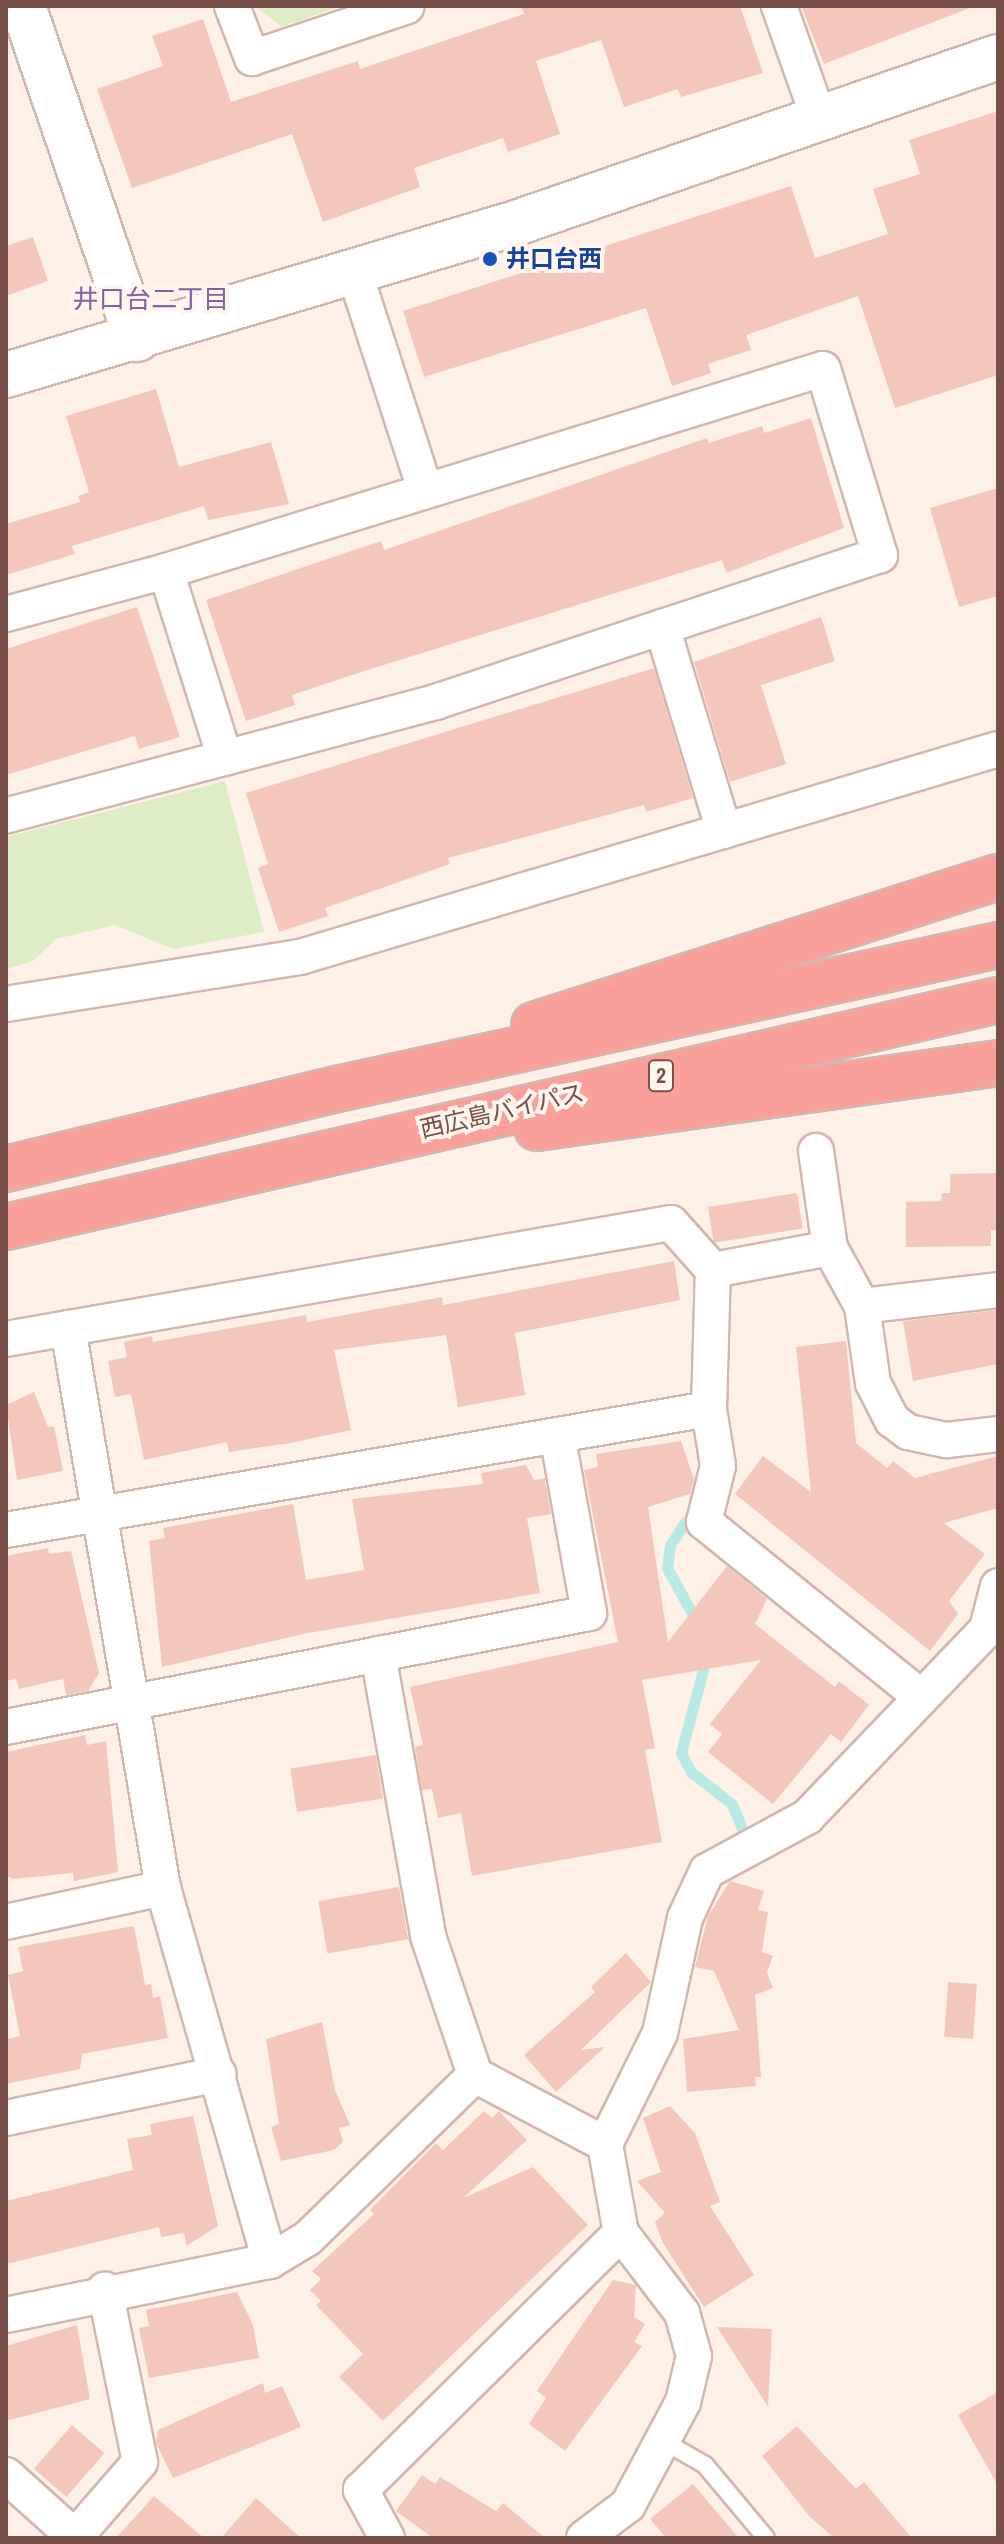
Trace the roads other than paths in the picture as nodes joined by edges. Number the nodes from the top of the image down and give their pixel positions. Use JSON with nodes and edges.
{"nodes":[{"id":1,"x":23,"y":6,"type":"edge"},
{"id":2,"x":232,"y":6,"type":"edge"},
{"id":3,"x":407,"y":6,"type":"edge"},
{"id":4,"x":779,"y":6,"type":"edge"},
{"id":5,"x":998,"y":57,"type":"edge"},
{"id":6,"x":820,"y":122,"type":"junction"},
{"id":7,"x":355,"y":274,"type":"junction"},
{"id":8,"x":137,"y":339,"type":"junction"},
{"id":9,"x":6,"y":375,"type":"edge"},
{"id":10,"x":425,"y":490,"type":"junction"},
{"id":11,"x":166,"y":571,"type":"junction"},
{"id":12,"x":6,"y":614,"type":"edge"},
{"id":13,"x":662,"y":627,"type":"junction"},
{"id":14,"x":998,"y":749,"type":"edge"},
{"id":15,"x":225,"y":758,"type":"junction"},
{"id":16,"x":6,"y":816,"type":"edge"},
{"id":17,"x":724,"y":831,"type":"junction"},
{"id":18,"x":998,"y":877,"type":"edge"},
{"id":19,"x":998,"y":945,"type":"edge"},
{"id":20,"x":998,"y":1000,"type":"edge"},
{"id":21,"x":6,"y":1004,"type":"edge"},
{"id":22,"x":998,"y":1063,"type":"edge"},
{"id":23,"x":337,"y":1089,"type":"junction"},
{"id":24,"x":323,"y":1151,"type":"junction"},
{"id":25,"x":816,"y":1151,"type":"dead end"},
{"id":26,"x":6,"y":1169,"type":"edge"},
{"id":27,"x":13,"y":1236,"type":"edge"},
{"id":28,"x":830,"y":1248,"type":"junction"},
{"id":29,"x":713,"y":1270,"type":"junction"},
{"id":30,"x":998,"y":1290,"type":"edge"},
{"id":31,"x":862,"y":1306,"type":"junction"},
{"id":32,"x":68,"y":1328,"type":"junction"},
{"id":33,"x":6,"y":1339,"type":"edge"},
{"id":34,"x":709,"y":1409,"type":"junction"},
{"id":35,"x":998,"y":1434,"type":"edge"},
{"id":36,"x":558,"y":1439,"type":"junction"},
{"id":37,"x":101,"y":1513,"type":"junction"},
{"id":38,"x":6,"y":1530,"type":"edge"},
{"id":39,"x":998,"y":1586,"type":"edge"},
{"id":40,"x":378,"y":1654,"type":"junction"},
{"id":41,"x":921,"y":1697,"type":"junction"},
{"id":42,"x":134,"y":1701,"type":"junction"},
{"id":43,"x":6,"y":1727,"type":"edge"},
{"id":44,"x":163,"y":1888,"type":"junction"},
{"id":45,"x":6,"y":1922,"type":"edge"},
{"id":46,"x":218,"y":2074,"type":"junction"},
{"id":47,"x":475,"y":2075,"type":"junction"},
{"id":48,"x":6,"y":2118,"type":"edge"},
{"id":49,"x":605,"y":2144,"type":"junction"},
{"id":50,"x":621,"y":2233,"type":"junction"},
{"id":51,"x":270,"y":2261,"type":"junction"},
{"id":52,"x":105,"y":2290,"type":"junction"},
{"id":53,"x":6,"y":2315,"type":"edge"},
{"id":54,"x":665,"y":2442,"type":"junction"},
{"id":55,"x":6,"y":2475,"type":"edge"},
{"id":56,"x":76,"y":2537,"type":"edge"},
{"id":57,"x":387,"y":2538,"type":"edge"},
{"id":58,"x":584,"y":2538,"type":"edge"},
{"id":59,"x":766,"y":2538,"type":"edge"}],
"edges":[{"from":1,"to":8,"type":"street"},
{"from":2,"to":3,"type":"street"},
{"from":4,"to":6,"type":"street"},
{"from":5,"to":6,"type":"street"},
{"from":6,"to":7,"type":"street"},
{"from":7,"to":8,"type":"street"},
{"from":7,"to":10,"type":"street"},
{"from":8,"to":9,"type":"street"},
{"from":10,"to":11,"type":"street"},
{"from":10,"to":13,"type":"street"},
{"from":11,"to":12,"type":"street"},
{"from":11,"to":15,"type":"street"},
{"from":13,"to":15,"type":"street"},
{"from":13,"to":17,"type":"street"},
{"from":14,"to":17,"type":"street"},
{"from":15,"to":16,"type":"street"},
{"from":17,"to":21,"type":"street"},
{"from":18,"to":23,"type":"highway"},
{"from":19,"to":23,"type":"highway","number":"2"},
{"from":20,"to":24,"type":"highway","name":"西広島バイパス","number":"2"},
{"from":22,"to":24,"type":"highway"},
{"from":23,"to":26,"type":"highway","number":"2"},
{"from":24,"to":27,"type":"highway","name":"西広島バイパス","number":"2"},
{"from":25,"to":28,"type":"street"},
{"from":28,"to":29,"type":"street"},
{"from":28,"to":31,"type":"street"},
{"from":29,"to":32,"type":"street"},
{"from":29,"to":34,"type":"street"},
{"from":30,"to":31,"type":"street"},
{"from":31,"to":35,"type":"street"},
{"from":32,"to":33,"type":"street"},
{"from":32,"to":37,"type":"street"},
{"from":34,"to":36,"type":"street"},
{"from":34,"to":41,"type":"street"},
{"from":36,"to":37,"type":"street"},
{"from":36,"to":40,"type":"street"},
{"from":37,"to":38,"type":"street"},
{"from":37,"to":42,"type":"street"},
{"from":39,"to":41,"type":"street"},
{"from":40,"to":42,"type":"street"},
{"from":40,"to":47,"type":"street"},
{"from":41,"to":49,"type":"street"},
{"from":42,"to":43,"type":"street"},
{"from":42,"to":44,"type":"street"},
{"from":44,"to":45,"type":"street"},
{"from":44,"to":46,"type":"street"},
{"from":46,"to":48,"type":"street"},
{"from":46,"to":51,"type":"street"},
{"from":47,"to":49,"type":"street"},
{"from":47,"to":51,"type":"street"},
{"from":49,"to":50,"type":"street"},
{"from":50,"to":54,"type":"street"},
{"from":50,"to":57,"type":"street"},
{"from":51,"to":52,"type":"street"},
{"from":52,"to":53,"type":"street"},
{"from":52,"to":56,"type":"street"},
{"from":54,"to":58,"type":"street"},
{"from":54,"to":59,"type":"lane"},
{"from":55,"to":56,"type":"street"}]}
